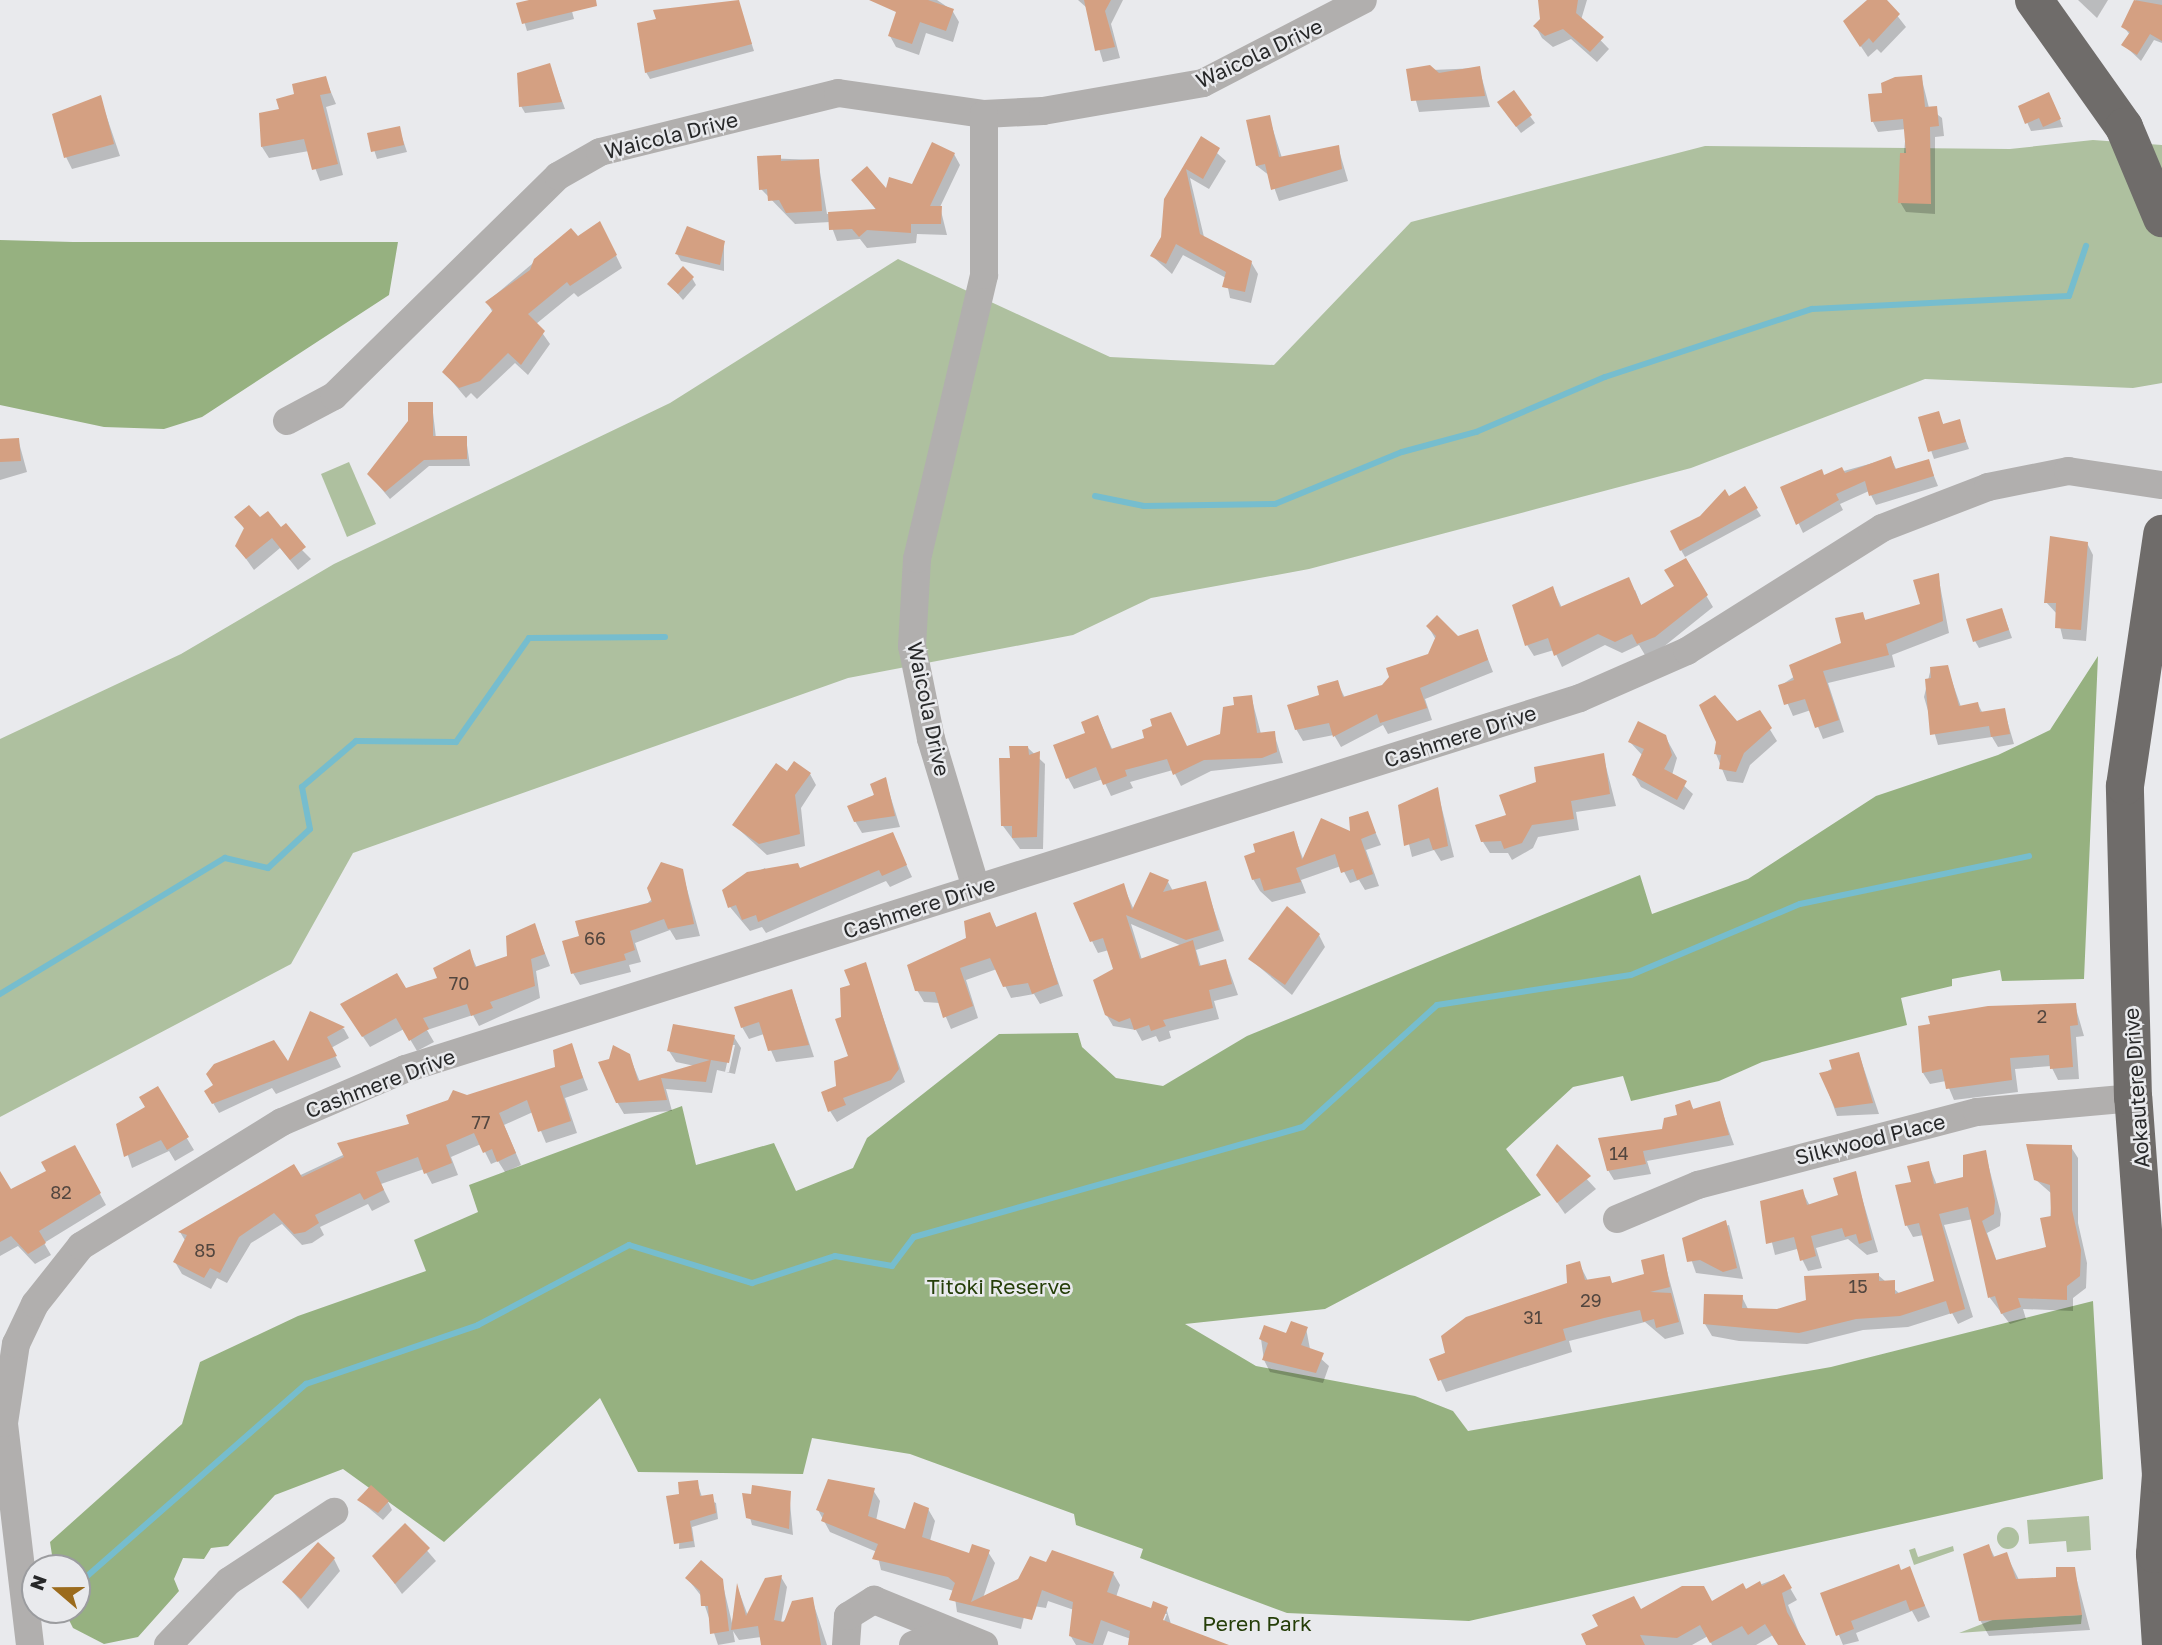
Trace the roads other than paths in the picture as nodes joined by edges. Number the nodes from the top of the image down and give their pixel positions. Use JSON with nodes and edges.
{"nodes":[{"id":1,"x":1363,"y":0,"type":"edge"},
{"id":2,"x":2034,"y":0,"type":"edge"},
{"id":3,"x":984,"y":114,"type":"junction"},
{"id":4,"x":2162,"y":218,"type":"edge"},
{"id":5,"x":287,"y":421,"type":"dead end"},
{"id":6,"x":2162,"y":485,"type":"edge"},
{"id":7,"x":2162,"y":534,"type":"edge"},
{"id":8,"x":976,"y":888,"type":"junction"},
{"id":9,"x":2133,"y":1098,"type":"junction"},
{"id":10,"x":1617,"y":1219,"type":"dead end"},
{"id":11,"x":8,"y":1342,"type":"edge"},
{"id":12,"x":2159,"y":1386,"type":"edge"},
{"id":13,"x":334,"y":1512,"type":"dead end"},
{"id":14,"x":946,"y":1631,"type":"junction"},
{"id":15,"x":30,"y":1645,"type":"edge"},
{"id":16,"x":169,"y":1645,"type":"edge"},
{"id":17,"x":846,"y":1645,"type":"edge"},
{"id":18,"x":913,"y":1645,"type":"edge"},
{"id":19,"x":984,"y":1645,"type":"edge"},
{"id":20,"x":2161,"y":1645,"type":"edge"}],
"edges":[{"from":1,"to":3,"type":"street","name":"Waicola Drive"},
{"from":2,"to":4,"type":"highway"},
{"from":3,"to":5,"type":"street","name":"Waicola Drive"},
{"from":3,"to":8,"type":"street","name":"Waicola Drive"},
{"from":6,"to":8,"type":"street","name":"Cashmere Drive"},
{"from":7,"to":9,"type":"highway","name":"Aokautere Drive"},
{"from":8,"to":11,"type":"street","name":"Cashmere Drive"},
{"from":9,"to":10,"type":"street","name":"Silkwood Place"},
{"from":9,"to":12,"type":"highway","name":"Aokautere Drive"},
{"from":11,"to":15,"type":"street","name":"Cashmere Drive"},
{"from":12,"to":20,"type":"highway","name":"Aokautere Drive"},
{"from":13,"to":16,"type":"street"},
{"from":14,"to":17,"type":"street"},
{"from":14,"to":18,"type":"street"},
{"from":14,"to":19,"type":"street"}]}
